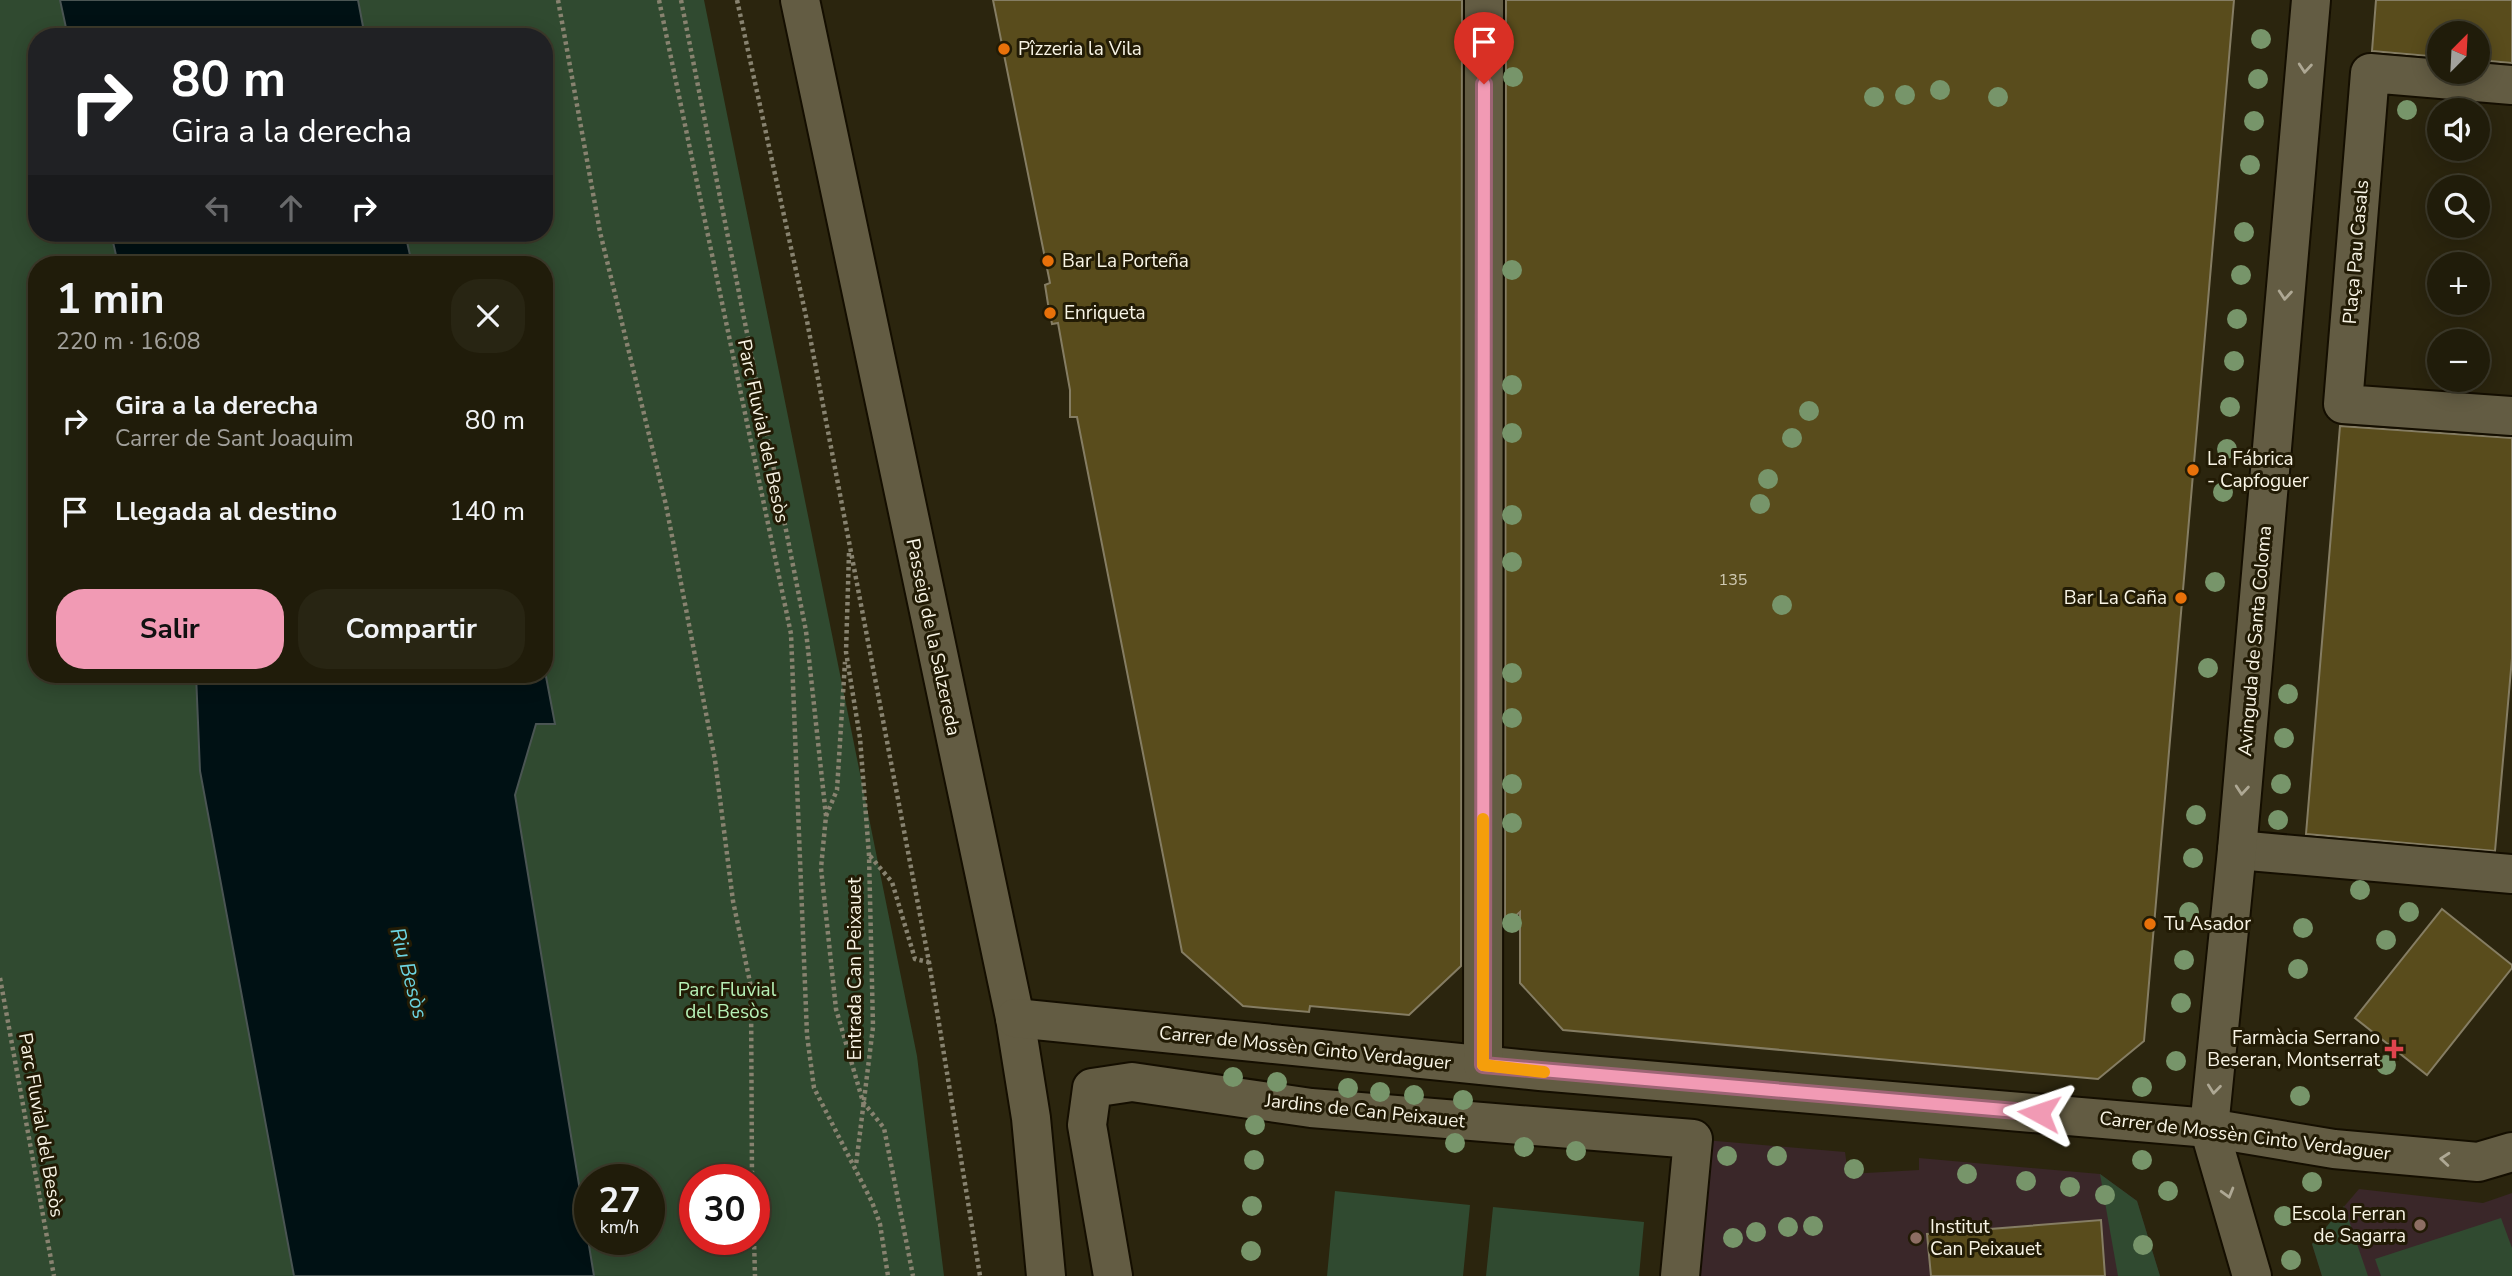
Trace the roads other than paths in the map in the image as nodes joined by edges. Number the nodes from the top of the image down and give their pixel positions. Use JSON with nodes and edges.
{"nodes":[{"id":1,"x":800,"y":0,"type":"edge"},
{"id":2,"x":1484,"y":0,"type":"edge"},
{"id":3,"x":2311,"y":0,"type":"edge"},
{"id":4,"x":2512,"y":85,"type":"edge"},
{"id":5,"x":2512,"y":416,"type":"edge"},
{"id":6,"x":2237,"y":850,"type":"junction"},
{"id":7,"x":2512,"y":874,"type":"edge"},
{"id":8,"x":1015,"y":1018,"type":"junction"},
{"id":9,"x":1483,"y":1065,"type":"junction"},
{"id":10,"x":2209,"y":1128,"type":"junction"},
{"id":11,"x":2512,"y":1152,"type":"edge"},
{"id":12,"x":1046,"y":1276,"type":"edge"},
{"id":13,"x":1113,"y":1276,"type":"edge"},
{"id":14,"x":1680,"y":1276,"type":"edge"},
{"id":15,"x":2252,"y":1276,"type":"edge"}],
"edges":[{"from":1,"to":8,"type":"street","name":"Passeig de la Salzereda"},
{"from":2,"to":9,"type":"street"},
{"from":3,"to":6,"type":"street","name":"Avinguda de Santa Coloma","one_way":true},
{"from":4,"to":5,"type":"street","name":"Plaça Pau Casals"},
{"from":6,"to":7,"type":"street"},
{"from":6,"to":10,"type":"street","name":"Avinguda de Santa Coloma","one_way":true},
{"from":8,"to":9,"type":"street","name":"Carrer de Mossèn Cinto Verdaguer"},
{"from":8,"to":12,"type":"street","name":"Passeig de la Salzereda"},
{"from":9,"to":10,"type":"street","name":"Carrer de Mossèn Cinto Verdaguer"},
{"from":11,"to":10,"type":"street","name":"Carrer de Mossèn Cinto Verdaguer","one_way":true},
{"from":10,"to":15,"type":"street","name":"Avinguda de Santa Coloma","one_way":true},
{"from":13,"to":14,"type":"street","name":"Jardins de Can Peixauet"}]}
